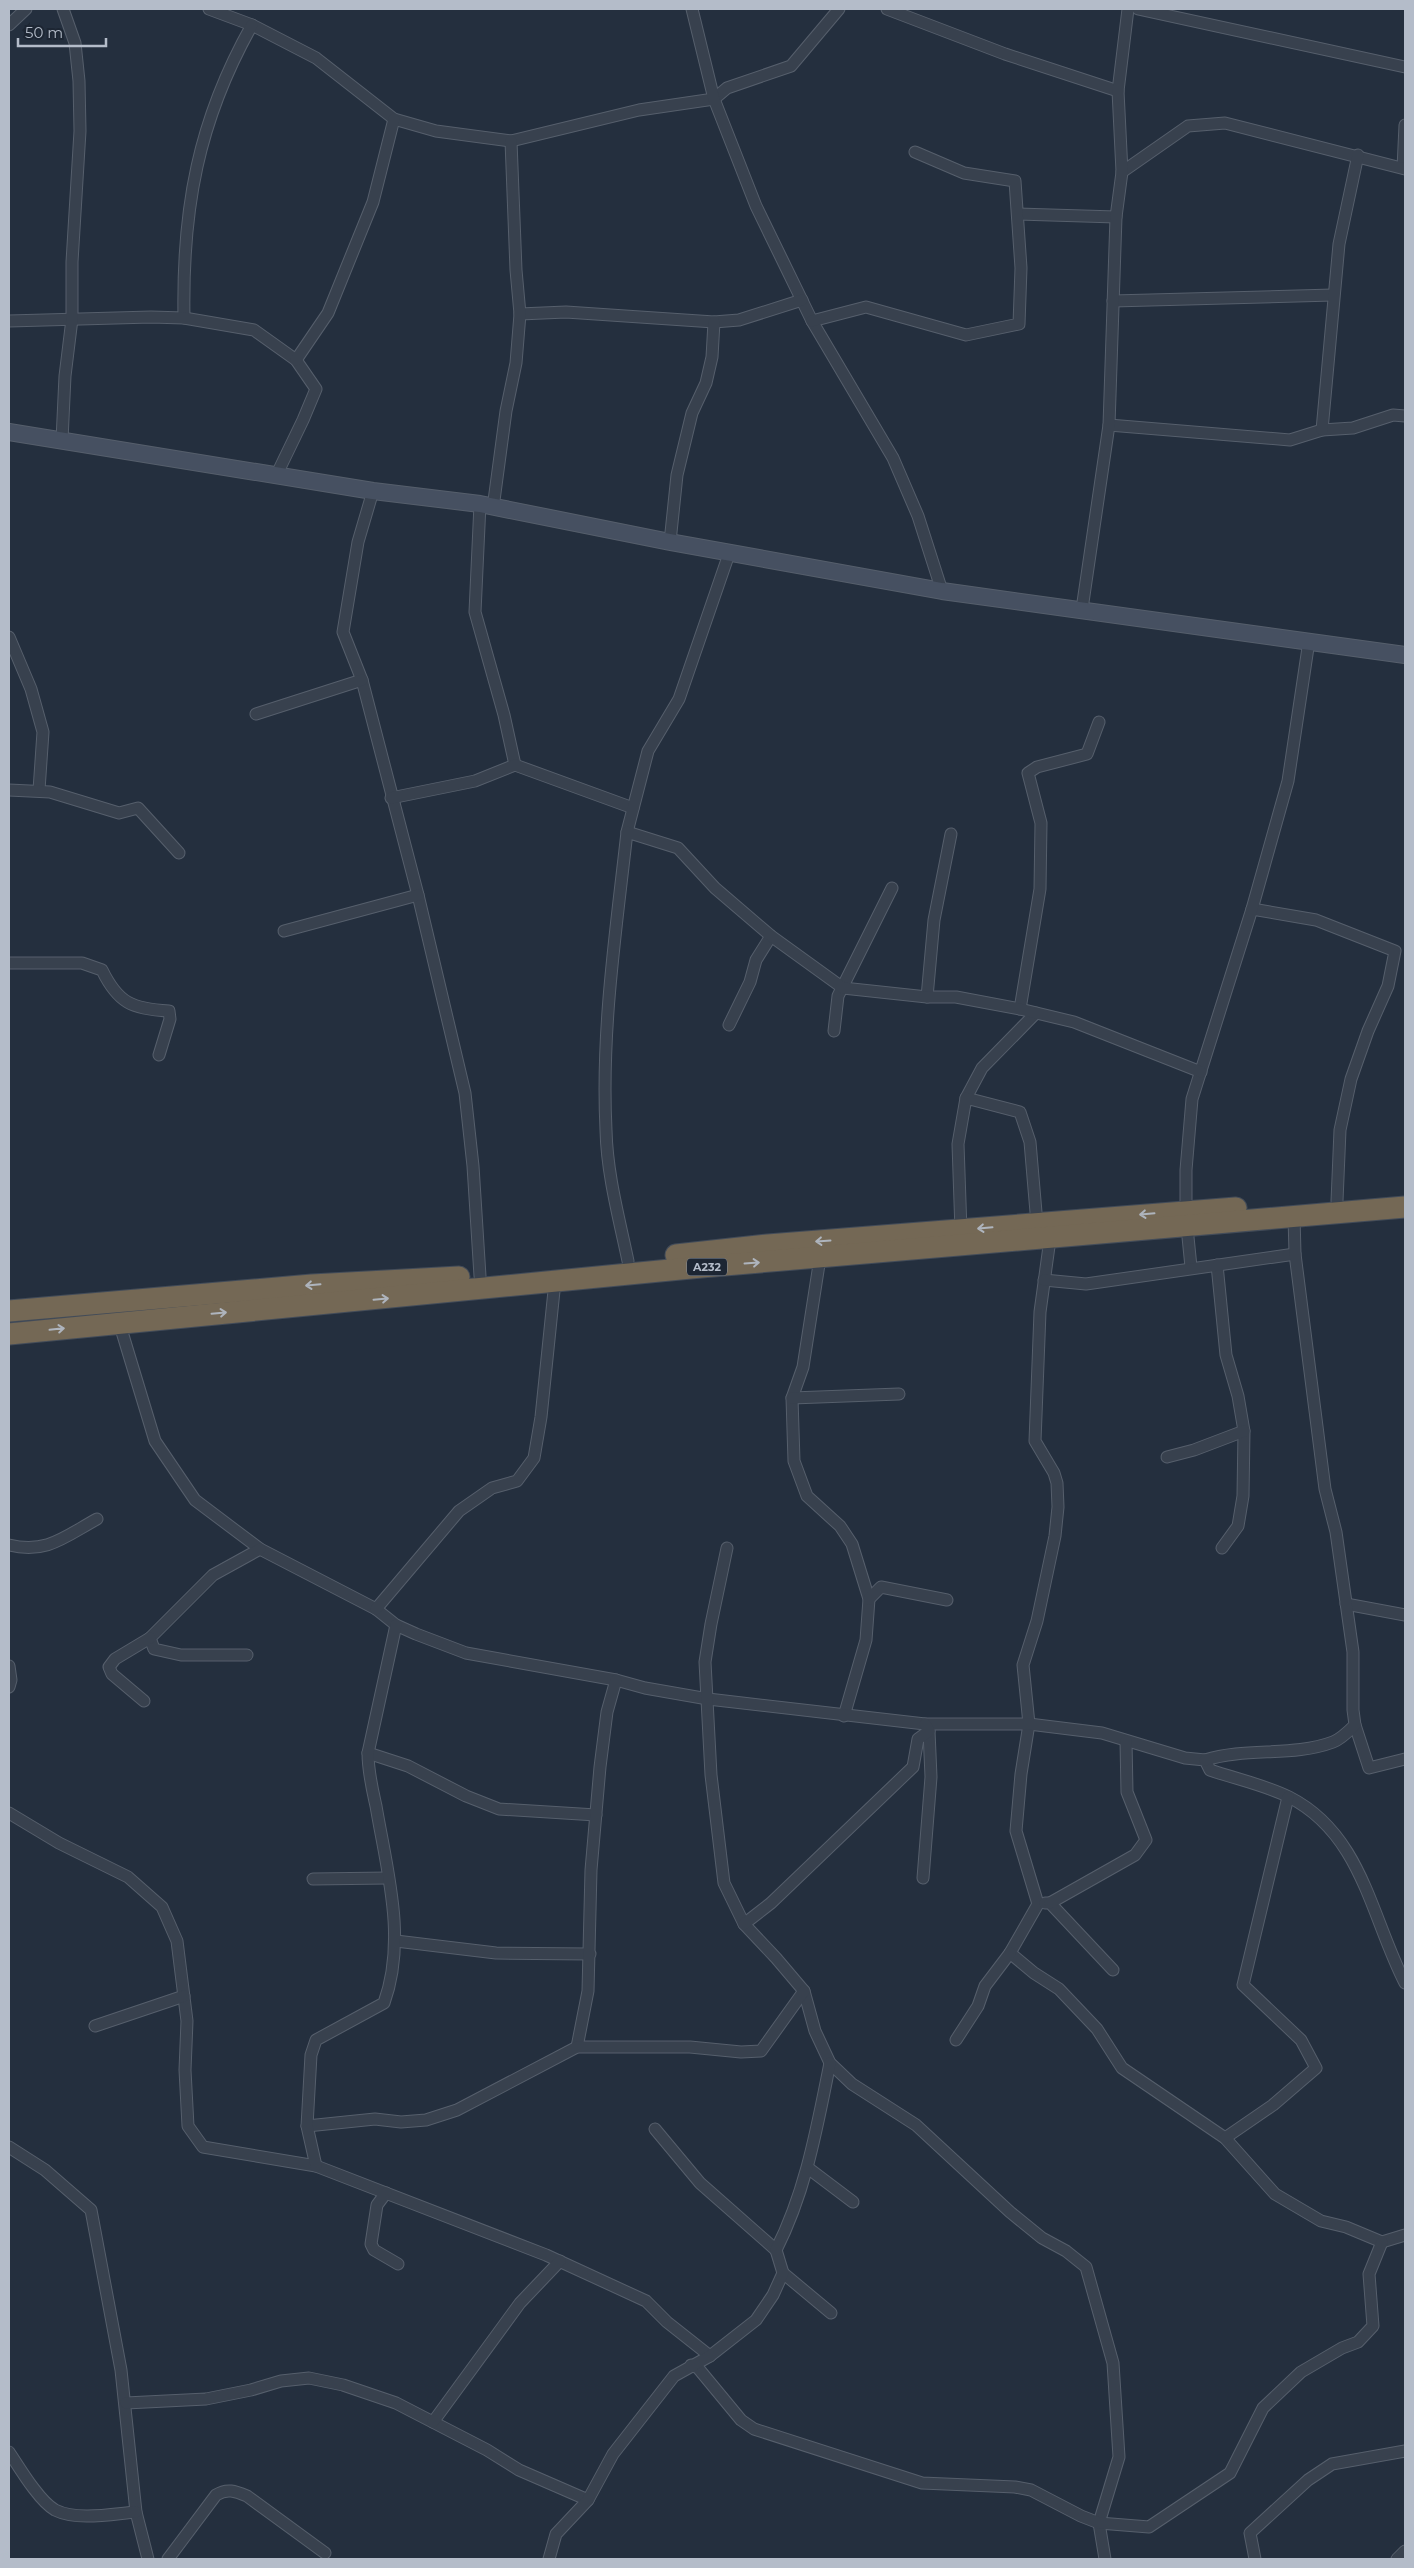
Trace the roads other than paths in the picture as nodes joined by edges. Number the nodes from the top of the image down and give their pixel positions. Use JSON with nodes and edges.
{"nodes":[{"id":1,"x":26,"y":9,"type":"edge"},
{"id":2,"x":63,"y":9,"type":"edge"},
{"id":3,"x":209,"y":9,"type":"edge"},
{"id":4,"x":692,"y":9,"type":"edge"},
{"id":5,"x":839,"y":9,"type":"edge"},
{"id":6,"x":887,"y":9,"type":"edge"},
{"id":7,"x":1128,"y":9,"type":"edge"},
{"id":8,"x":1138,"y":9,"type":"edge"},
{"id":9,"x":9,"y":25,"type":"edge"},
{"id":10,"x":252,"y":25,"type":"junction"},
{"id":11,"x":1405,"y":67,"type":"edge"},
{"id":12,"x":1118,"y":91,"type":"junction"},
{"id":13,"x":714,"y":98,"type":"junction"},
{"id":14,"x":394,"y":119,"type":"junction"},
{"id":15,"x":1405,"y":125,"type":"edge"},
{"id":16,"x":511,"y":141,"type":"junction"},
{"id":17,"x":915,"y":152,"type":"dead end"},
{"id":18,"x":1358,"y":155,"type":"junction"},
{"id":19,"x":1404,"y":168,"type":"edge"},
{"id":20,"x":1122,"y":172,"type":"junction"},
{"id":21,"x":1018,"y":214,"type":"junction"},
{"id":22,"x":1116,"y":217,"type":"junction"},
{"id":23,"x":1333,"y":295,"type":"junction"},
{"id":24,"x":802,"y":300,"type":"junction"},
{"id":25,"x":1113,"y":301,"type":"junction"},
{"id":26,"x":520,"y":314,"type":"junction"},
{"id":27,"x":184,"y":318,"type":"junction"},
{"id":28,"x":72,"y":319,"type":"junction"},
{"id":29,"x":9,"y":321,"type":"edge"},
{"id":30,"x":812,"y":321,"type":"junction"},
{"id":31,"x":714,"y":322,"type":"junction"},
{"id":32,"x":296,"y":360,"type":"junction"},
{"id":33,"x":1405,"y":416,"type":"edge"},
{"id":34,"x":1109,"y":425,"type":"junction"},
{"id":35,"x":1322,"y":430,"type":"junction"},
{"id":36,"x":9,"y":432,"type":"edge"},
{"id":37,"x":62,"y":440,"type":"junction"},
{"id":38,"x":276,"y":476,"type":"junction"},
{"id":39,"x":373,"y":491,"type":"junction"},
{"id":40,"x":486,"y":506,"type":"junction"},
{"id":41,"x":670,"y":542,"type":"junction"},
{"id":42,"x":730,"y":551,"type":"junction"},
{"id":43,"x":942,"y":591,"type":"junction"},
{"id":44,"x":1082,"y":609,"type":"junction"},
{"id":45,"x":9,"y":638,"type":"edge"},
{"id":46,"x":1309,"y":641,"type":"junction"},
{"id":47,"x":1405,"y":655,"type":"edge"},
{"id":48,"x":362,"y":680,"type":"junction"},
{"id":49,"x":256,"y":714,"type":"dead end"},
{"id":50,"x":1099,"y":722,"type":"dead end"},
{"id":51,"x":515,"y":765,"type":"junction"},
{"id":52,"x":9,"y":790,"type":"edge"},
{"id":53,"x":39,"y":790,"type":"junction"},
{"id":54,"x":391,"y":798,"type":"junction"},
{"id":55,"x":633,"y":808,"type":"junction"},
{"id":56,"x":627,"y":832,"type":"junction"},
{"id":57,"x":951,"y":834,"type":"dead end"},
{"id":58,"x":179,"y":853,"type":"dead end"},
{"id":59,"x":892,"y":888,"type":"dead end"},
{"id":60,"x":418,"y":895,"type":"junction"},
{"id":61,"x":1252,"y":909,"type":"junction"},
{"id":62,"x":284,"y":931,"type":"dead end"},
{"id":63,"x":771,"y":936,"type":"junction"},
{"id":64,"x":1400,"y":952,"type":"edge"},
{"id":65,"x":9,"y":962,"type":"edge"},
{"id":66,"x":843,"y":988,"type":"junction"},
{"id":67,"x":927,"y":997,"type":"junction"},
{"id":68,"x":1020,"y":1009,"type":"junction"},
{"id":69,"x":1036,"y":1014,"type":"junction"},
{"id":70,"x":729,"y":1025,"type":"dead end"},
{"id":71,"x":834,"y":1031,"type":"dead end"},
{"id":72,"x":159,"y":1055,"type":"dead end"},
{"id":73,"x":1201,"y":1072,"type":"junction"},
{"id":74,"x":966,"y":1098,"type":"junction"},
{"id":75,"x":1405,"y":1194,"type":"edge"},
{"id":76,"x":1337,"y":1200,"type":"junction"},
{"id":77,"x":1405,"y":1207,"type":"edge"},
{"id":78,"x":1294,"y":1216,"type":"junction"},
{"id":79,"x":1187,"y":1219,"type":"junction"},
{"id":80,"x":961,"y":1230,"type":"junction"},
{"id":81,"x":1044,"y":1231,"type":"junction"},
{"id":82,"x":1295,"y":1254,"type":"junction"},
{"id":83,"x":820,"y":1258,"type":"junction"},
{"id":84,"x":628,"y":1260,"type":"junction"},
{"id":85,"x":1217,"y":1265,"type":"junction"},
{"id":86,"x":1191,"y":1268,"type":"junction"},
{"id":87,"x":480,"y":1276,"type":"junction"},
{"id":88,"x":1044,"y":1280,"type":"junction"},
{"id":89,"x":555,"y":1281,"type":"junction"},
{"id":90,"x":9,"y":1311,"type":"edge"},
{"id":91,"x":119,"y":1322,"type":"junction"},
{"id":92,"x":9,"y":1334,"type":"edge"},
{"id":93,"x":899,"y":1394,"type":"dead end"},
{"id":94,"x":792,"y":1398,"type":"junction"},
{"id":95,"x":1244,"y":1431,"type":"junction"},
{"id":96,"x":1167,"y":1458,"type":"dead end"},
{"id":97,"x":97,"y":1519,"type":"dead end"},
{"id":98,"x":9,"y":1546,"type":"edge"},
{"id":99,"x":728,"y":1548,"type":"dead end"},
{"id":100,"x":1222,"y":1548,"type":"dead end"},
{"id":101,"x":260,"y":1549,"type":"junction"},
{"id":102,"x":869,"y":1599,"type":"junction"},
{"id":103,"x":947,"y":1600,"type":"dead end"},
{"id":104,"x":1346,"y":1604,"type":"junction"},
{"id":105,"x":376,"y":1609,"type":"junction"},
{"id":106,"x":1405,"y":1616,"type":"edge"},
{"id":107,"x":396,"y":1625,"type":"junction"},
{"id":108,"x":150,"y":1638,"type":"junction"},
{"id":109,"x":247,"y":1655,"type":"dead end"},
{"id":110,"x":9,"y":1666,"type":"edge"},
{"id":111,"x":616,"y":1680,"type":"junction"},
{"id":112,"x":9,"y":1687,"type":"edge"},
{"id":113,"x":708,"y":1699,"type":"junction"},
{"id":114,"x":144,"y":1702,"type":"dead end"},
{"id":115,"x":844,"y":1716,"type":"junction"},
{"id":116,"x":1029,"y":1724,"type":"junction"},
{"id":117,"x":1355,"y":1725,"type":"junction"},
{"id":118,"x":927,"y":1727,"type":"junction"},
{"id":119,"x":1126,"y":1741,"type":"junction"},
{"id":120,"x":368,"y":1753,"type":"junction"},
{"id":121,"x":1405,"y":1759,"type":"edge"},
{"id":122,"x":1205,"y":1760,"type":"junction"},
{"id":123,"x":1288,"y":1797,"type":"junction"},
{"id":124,"x":9,"y":1814,"type":"edge"},
{"id":125,"x":596,"y":1815,"type":"junction"},
{"id":126,"x":388,"y":1878,"type":"junction"},
{"id":127,"x":923,"y":1878,"type":"dead end"},
{"id":128,"x":313,"y":1879,"type":"dead end"},
{"id":129,"x":1044,"y":1904,"type":"junction"},
{"id":130,"x":744,"y":1924,"type":"junction"},
{"id":131,"x":396,"y":1941,"type":"junction"},
{"id":132,"x":1010,"y":1953,"type":"junction"},
{"id":133,"x":590,"y":1954,"type":"junction"},
{"id":134,"x":1114,"y":1970,"type":"dead end"},
{"id":135,"x":1405,"y":1983,"type":"edge"},
{"id":136,"x":804,"y":1991,"type":"junction"},
{"id":137,"x":184,"y":1996,"type":"junction"},
{"id":138,"x":95,"y":2026,"type":"dead end"},
{"id":139,"x":956,"y":2040,"type":"dead end"},
{"id":140,"x":578,"y":2047,"type":"junction"},
{"id":141,"x":830,"y":2063,"type":"junction"},
{"id":142,"x":307,"y":2126,"type":"junction"},
{"id":143,"x":655,"y":2129,"type":"dead end"},
{"id":144,"x":1226,"y":2138,"type":"junction"},
{"id":145,"x":9,"y":2147,"type":"edge"},
{"id":146,"x":316,"y":2166,"type":"junction"},
{"id":147,"x":808,"y":2168,"type":"junction"},
{"id":148,"x":386,"y":2192,"type":"junction"},
{"id":149,"x":853,"y":2202,"type":"dead end"},
{"id":150,"x":1405,"y":2235,"type":"edge"},
{"id":151,"x":1382,"y":2242,"type":"junction"},
{"id":152,"x":776,"y":2250,"type":"junction"},
{"id":153,"x":560,"y":2261,"type":"junction"},
{"id":154,"x":398,"y":2264,"type":"dead end"},
{"id":155,"x":783,"y":2273,"type":"junction"},
{"id":156,"x":830,"y":2313,"type":"dead end"},
{"id":157,"x":710,"y":2356,"type":"junction"},
{"id":158,"x":691,"y":2365,"type":"junction"},
{"id":159,"x":126,"y":2403,"type":"junction"},
{"id":160,"x":433,"y":2422,"type":"junction"},
{"id":161,"x":1405,"y":2451,"type":"edge"},
{"id":162,"x":9,"y":2452,"type":"edge"},
{"id":163,"x":588,"y":2500,"type":"junction"},
{"id":164,"x":136,"y":2512,"type":"junction"},
{"id":165,"x":1100,"y":2523,"type":"junction"},
{"id":166,"x":1405,"y":2551,"type":"edge"},
{"id":167,"x":325,"y":2553,"type":"dead end"},
{"id":168,"x":148,"y":2559,"type":"edge"},
{"id":169,"x":168,"y":2559,"type":"edge"},
{"id":170,"x":549,"y":2559,"type":"edge"},
{"id":171,"x":1105,"y":2559,"type":"edge"},
{"id":172,"x":1256,"y":2559,"type":"edge"},
{"id":173,"x":1397,"y":2559,"type":"edge"}],
"edges":[{"from":1,"to":9,"type":"street"},
{"from":2,"to":28,"type":"street"},
{"from":3,"to":10,"type":"street"},
{"from":4,"to":13,"type":"street"},
{"from":5,"to":13,"type":"street"},
{"from":6,"to":12,"type":"street"},
{"from":7,"to":12,"type":"street"},
{"from":8,"to":11,"type":"street"},
{"from":10,"to":14,"type":"street"},
{"from":10,"to":27,"type":"street"},
{"from":12,"to":20,"type":"street"},
{"from":13,"to":16,"type":"street"},
{"from":13,"to":24,"type":"street"},
{"from":14,"to":16,"type":"street"},
{"from":14,"to":32,"type":"street"},
{"from":15,"to":19,"type":"street"},
{"from":16,"to":26,"type":"street"},
{"from":17,"to":21,"type":"street"},
{"from":18,"to":19,"type":"street"},
{"from":18,"to":20,"type":"street"},
{"from":18,"to":23,"type":"street"},
{"from":20,"to":22,"type":"street"},
{"from":21,"to":22,"type":"street"},
{"from":21,"to":30,"type":"street"},
{"from":22,"to":25,"type":"street"},
{"from":23,"to":25,"type":"street"},
{"from":23,"to":35,"type":"street"},
{"from":24,"to":30,"type":"street"},
{"from":24,"to":31,"type":"street"},
{"from":25,"to":34,"type":"street"},
{"from":26,"to":31,"type":"street"},
{"from":26,"to":40,"type":"street"},
{"from":27,"to":28,"type":"street"},
{"from":27,"to":32,"type":"street"},
{"from":28,"to":29,"type":"street"},
{"from":28,"to":37,"type":"street"},
{"from":30,"to":43,"type":"street"},
{"from":31,"to":41,"type":"street"},
{"from":32,"to":38,"type":"street"},
{"from":33,"to":35,"type":"street"},
{"from":34,"to":35,"type":"street"},
{"from":34,"to":44,"type":"street"},
{"from":36,"to":37,"type":"street"},
{"from":37,"to":38,"type":"street"},
{"from":38,"to":39,"type":"street"},
{"from":39,"to":40,"type":"street"},
{"from":39,"to":48,"type":"street"},
{"from":40,"to":41,"type":"street"},
{"from":40,"to":51,"type":"street"},
{"from":41,"to":42,"type":"street"},
{"from":42,"to":43,"type":"street"},
{"from":42,"to":55,"type":"street"},
{"from":43,"to":44,"type":"street"},
{"from":44,"to":46,"type":"street"},
{"from":45,"to":53,"type":"street"},
{"from":46,"to":47,"type":"street"},
{"from":46,"to":61,"type":"street"},
{"from":48,"to":49,"type":"street"},
{"from":48,"to":54,"type":"street"},
{"from":50,"to":68,"type":"street"},
{"from":51,"to":54,"type":"street"},
{"from":51,"to":55,"type":"street"},
{"from":52,"to":53,"type":"street"},
{"from":53,"to":58,"type":"street"},
{"from":54,"to":60,"type":"street"},
{"from":55,"to":56,"type":"street"},
{"from":56,"to":63,"type":"street"},
{"from":56,"to":84,"type":"street"},
{"from":57,"to":67,"type":"street"},
{"from":59,"to":66,"type":"street"},
{"from":60,"to":62,"type":"street"},
{"from":60,"to":87,"type":"street"},
{"from":61,"to":64,"type":"street"},
{"from":61,"to":73,"type":"street"},
{"from":63,"to":66,"type":"street"},
{"from":63,"to":70,"type":"street"},
{"from":64,"to":76,"type":"street"},
{"from":65,"to":72,"type":"street"},
{"from":66,"to":67,"type":"street"},
{"from":66,"to":71,"type":"street"},
{"from":67,"to":68,"type":"street"},
{"from":68,"to":69,"type":"street"},
{"from":69,"to":73,"type":"street"},
{"from":69,"to":74,"type":"street"},
{"from":73,"to":79,"type":"street"},
{"from":74,"to":80,"type":"street"},
{"from":74,"to":81,"type":"street"},
{"from":75,"to":76,"type":"highway","number":"A232"},
{"from":76,"to":79,"type":"highway","number":"A232"},
{"from":77,"to":78,"type":"highway","number":"A232"},
{"from":78,"to":79,"type":"highway","number":"A232"},
{"from":78,"to":82,"type":"street"},
{"from":79,"to":81,"type":"highway","number":"A232"},
{"from":79,"to":86,"type":"street"},
{"from":81,"to":80,"type":"highway","number":"A232","one_way":true},
{"from":80,"to":84,"type":"highway","number":"A232","one_way":true},
{"from":81,"to":83,"type":"highway","number":"A232"},
{"from":81,"to":88,"type":"street"},
{"from":82,"to":85,"type":"street"},
{"from":82,"to":104,"type":"street"},
{"from":89,"to":83,"type":"highway","number":"A232","one_way":true},
{"from":83,"to":94,"type":"street"},
{"from":84,"to":87,"type":"highway","number":"A232"},
{"from":85,"to":86,"type":"street"},
{"from":85,"to":95,"type":"street"},
{"from":86,"to":88,"type":"street"},
{"from":87,"to":90,"type":"highway","number":"A232","one_way":true},
{"from":88,"to":116,"type":"street"},
{"from":91,"to":89,"type":"highway","number":"A232","one_way":true},
{"from":89,"to":105,"type":"street"},
{"from":92,"to":91,"type":"highway","number":"A232","one_way":true},
{"from":91,"to":101,"type":"street"},
{"from":93,"to":94,"type":"street"},
{"from":94,"to":102,"type":"street"},
{"from":95,"to":96,"type":"street"},
{"from":95,"to":100,"type":"street"},
{"from":97,"to":98,"type":"street"},
{"from":99,"to":113,"type":"street"},
{"from":101,"to":105,"type":"street"},
{"from":101,"to":108,"type":"street"},
{"from":102,"to":103,"type":"street"},
{"from":102,"to":115,"type":"street"},
{"from":104,"to":106,"type":"street"},
{"from":104,"to":117,"type":"street"},
{"from":105,"to":107,"type":"street"},
{"from":107,"to":111,"type":"street"},
{"from":107,"to":120,"type":"street"},
{"from":108,"to":109,"type":"street"},
{"from":108,"to":114,"type":"street"},
{"from":110,"to":112,"type":"street"},
{"from":111,"to":113,"type":"street"},
{"from":111,"to":125,"type":"street"},
{"from":113,"to":115,"type":"street"},
{"from":113,"to":130,"type":"street"},
{"from":115,"to":118,"type":"street"},
{"from":116,"to":118,"type":"street"},
{"from":116,"to":119,"type":"street"},
{"from":116,"to":129,"type":"street"},
{"from":117,"to":121,"type":"street"},
{"from":117,"to":122,"type":"street"},
{"from":118,"to":127,"type":"street"},
{"from":118,"to":130,"type":"street"},
{"from":119,"to":122,"type":"street"},
{"from":119,"to":129,"type":"street"},
{"from":120,"to":125,"type":"street"},
{"from":120,"to":126,"type":"street"},
{"from":122,"to":123,"type":"street"},
{"from":123,"to":135,"type":"street"},
{"from":123,"to":144,"type":"street"},
{"from":124,"to":137,"type":"street"},
{"from":125,"to":133,"type":"street"},
{"from":126,"to":128,"type":"street"},
{"from":126,"to":131,"type":"street"},
{"from":129,"to":132,"type":"street"},
{"from":129,"to":134,"type":"street"},
{"from":130,"to":136,"type":"street"},
{"from":131,"to":133,"type":"street"},
{"from":131,"to":142,"type":"street"},
{"from":132,"to":139,"type":"street"},
{"from":132,"to":144,"type":"street"},
{"from":133,"to":140,"type":"street"},
{"from":136,"to":140,"type":"street"},
{"from":136,"to":141,"type":"street"},
{"from":137,"to":138,"type":"street"},
{"from":137,"to":146,"type":"street"},
{"from":140,"to":142,"type":"street"},
{"from":141,"to":147,"type":"street"},
{"from":141,"to":165,"type":"street"},
{"from":142,"to":146,"type":"street"},
{"from":143,"to":152,"type":"street"},
{"from":144,"to":151,"type":"street"},
{"from":145,"to":159,"type":"street"},
{"from":146,"to":148,"type":"street"},
{"from":147,"to":149,"type":"street"},
{"from":147,"to":152,"type":"street"},
{"from":148,"to":153,"type":"street"},
{"from":148,"to":154,"type":"street"},
{"from":150,"to":151,"type":"street"},
{"from":151,"to":165,"type":"street"},
{"from":152,"to":155,"type":"street"},
{"from":153,"to":157,"type":"street"},
{"from":153,"to":160,"type":"street"},
{"from":155,"to":156,"type":"street"},
{"from":155,"to":157,"type":"street"},
{"from":157,"to":158,"type":"street"},
{"from":158,"to":163,"type":"street"},
{"from":158,"to":165,"type":"street"},
{"from":159,"to":160,"type":"street"},
{"from":159,"to":164,"type":"street"},
{"from":160,"to":163,"type":"street"},
{"from":161,"to":172,"type":"street"},
{"from":162,"to":164,"type":"street"},
{"from":163,"to":170,"type":"street"},
{"from":164,"to":168,"type":"street"},
{"from":165,"to":171,"type":"street"},
{"from":166,"to":173,"type":"street"},
{"from":167,"to":169,"type":"street"}]}
